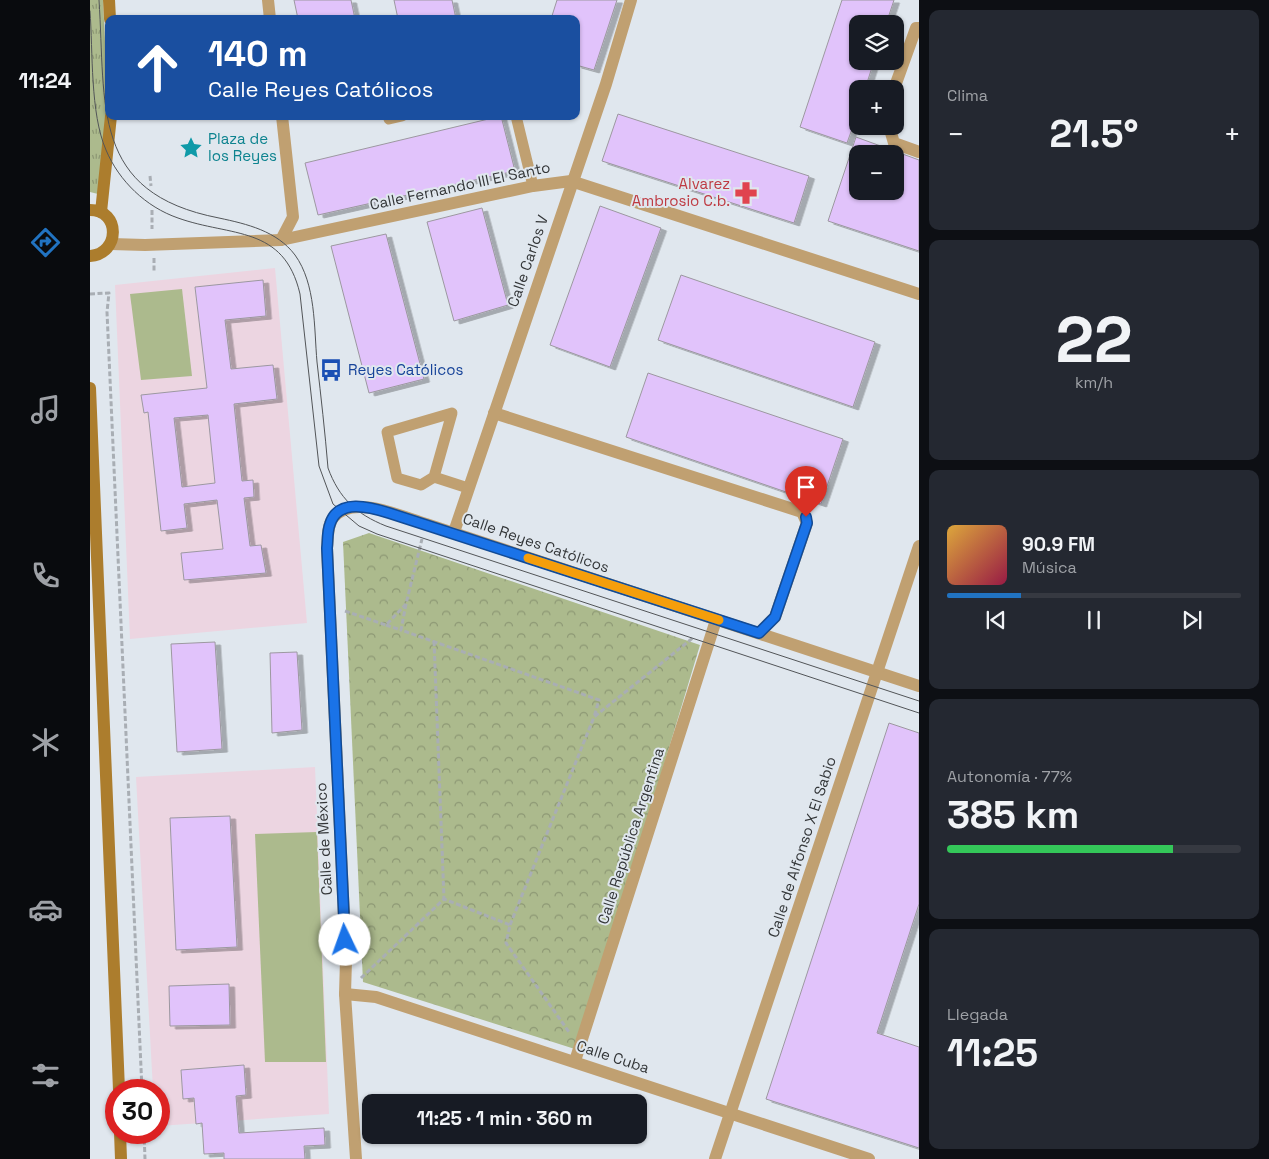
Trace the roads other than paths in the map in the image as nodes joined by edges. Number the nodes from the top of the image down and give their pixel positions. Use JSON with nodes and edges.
{"nodes":[{"id":1,"x":109,"y":0,"type":"edge"},
{"id":2,"x":268,"y":0,"type":"edge"},
{"id":3,"x":631,"y":0,"type":"edge"},
{"id":4,"x":110,"y":15,"type":"edge"},
{"id":5,"x":270,"y":15,"type":"edge"},
{"id":6,"x":919,"y":28,"type":"edge"},
{"id":7,"x":897,"y":80,"type":"edge"},
{"id":8,"x":110,"y":120,"type":"edge"},
{"id":9,"x":282,"y":120,"type":"edge"},
{"id":10,"x":517,"y":120,"type":"edge"},
{"id":11,"x":892,"y":135,"type":"edge"},
{"id":12,"x":919,"y":152,"type":"edge"},
{"id":13,"x":571,"y":180,"type":"junction"},
{"id":14,"x":534,"y":186,"type":"junction"},
{"id":15,"x":96,"y":211,"type":"edge"},
{"id":16,"x":281,"y":240,"type":"junction"},
{"id":17,"x":112,"y":244,"type":"junction"},
{"id":18,"x":90,"y":256,"type":"edge"},
{"id":19,"x":919,"y":294,"type":"edge"},
{"id":20,"x":90,"y":388,"type":"edge"},
{"id":21,"x":494,"y":413,"type":"junction"},
{"id":22,"x":434,"y":477,"type":"junction"},
{"id":23,"x":468,"y":488,"type":"junction"},
{"id":24,"x":454,"y":532,"type":"junction"},
{"id":25,"x":919,"y":546,"type":"edge"},
{"id":26,"x":327,"y":548,"type":"joint"},
{"id":27,"x":95,"y":620,"type":"edge"},
{"id":28,"x":716,"y":620,"type":"junction"},
{"id":29,"x":759,"y":633,"type":"junction"},
{"id":30,"x":877,"y":673,"type":"junction"},
{"id":31,"x":919,"y":686,"type":"edge"},
{"id":32,"x":345,"y":994,"type":"junction"},
{"id":33,"x":575,"y":1062,"type":"junction"},
{"id":34,"x":118,"y":1079,"type":"edge"},
{"id":35,"x":730,"y":1113,"type":"junction"},
{"id":36,"x":120,"y":1144,"type":"edge"},
{"id":37,"x":121,"y":1159,"type":"edge"},
{"id":38,"x":356,"y":1159,"type":"edge"},
{"id":39,"x":715,"y":1159,"type":"edge"},
{"id":40,"x":869,"y":1159,"type":"edge"}],
"edges":[{"from":1,"to":4,"type":"street"},
{"from":2,"to":5,"type":"street"},
{"from":3,"to":13,"type":"street","name":"Calle Carlos V"},
{"from":6,"to":7,"type":"street"},
{"from":8,"to":15,"type":"street"},
{"from":9,"to":16,"type":"street"},
{"from":10,"to":14,"type":"lane"},
{"from":11,"to":12,"type":"street"},
{"from":13,"to":14,"type":"street","name":"Calle Fernando III El Santo"},
{"from":13,"to":19,"type":"street","name":"Calle Fernando III El Santo"},
{"from":13,"to":21,"type":"street","name":"Calle Carlos V"},
{"from":14,"to":16,"type":"street","name":"Calle Fernando III El Santo"},
{"from":15,"to":17,"type":"street"},
{"from":16,"to":17,"type":"street","name":"Calle Fernando III El Santo"},
{"from":17,"to":18,"type":"street"},
{"from":20,"to":27,"type":"street"},
{"from":21,"to":23,"type":"street","name":"Calle Carlos V"},
{"from":21,"to":29,"type":"street"},
{"from":22,"to":22,"type":"lane"},
{"from":22,"to":23,"type":"lane"},
{"from":23,"to":24,"type":"street","name":"Calle Carlos V"},
{"from":24,"to":26,"type":"street","name":"Calle Reyes Católicos"},
{"from":24,"to":28,"type":"street","name":"Calle Reyes Católicos"},
{"from":25,"to":30,"type":"street","name":"Calle de Alfonso X El Sabio"},
{"from":26,"to":32,"type":"street","name":"Calle de México"},
{"from":27,"to":34,"type":"street"},
{"from":28,"to":29,"type":"street","name":"Calle Reyes Católicos"},
{"from":28,"to":33,"type":"street","name":"Calle República Argentina"},
{"from":29,"to":30,"type":"street","name":"Calle Reyes Católicos"},
{"from":30,"to":31,"type":"street","name":"Calle Reyes Católicos"},
{"from":30,"to":35,"type":"street","name":"Calle de Alfonso X El Sabio"},
{"from":32,"to":33,"type":"street","name":"Calle Cuba"},
{"from":32,"to":38,"type":"street","name":"Calle de México"},
{"from":33,"to":35,"type":"street","name":"Calle Cuba"},
{"from":35,"to":39,"type":"street","name":"Calle de Alfonso X El Sabio"},
{"from":35,"to":40,"type":"street","name":"Calle Cuba"},
{"from":36,"to":37,"type":"street"}]}
